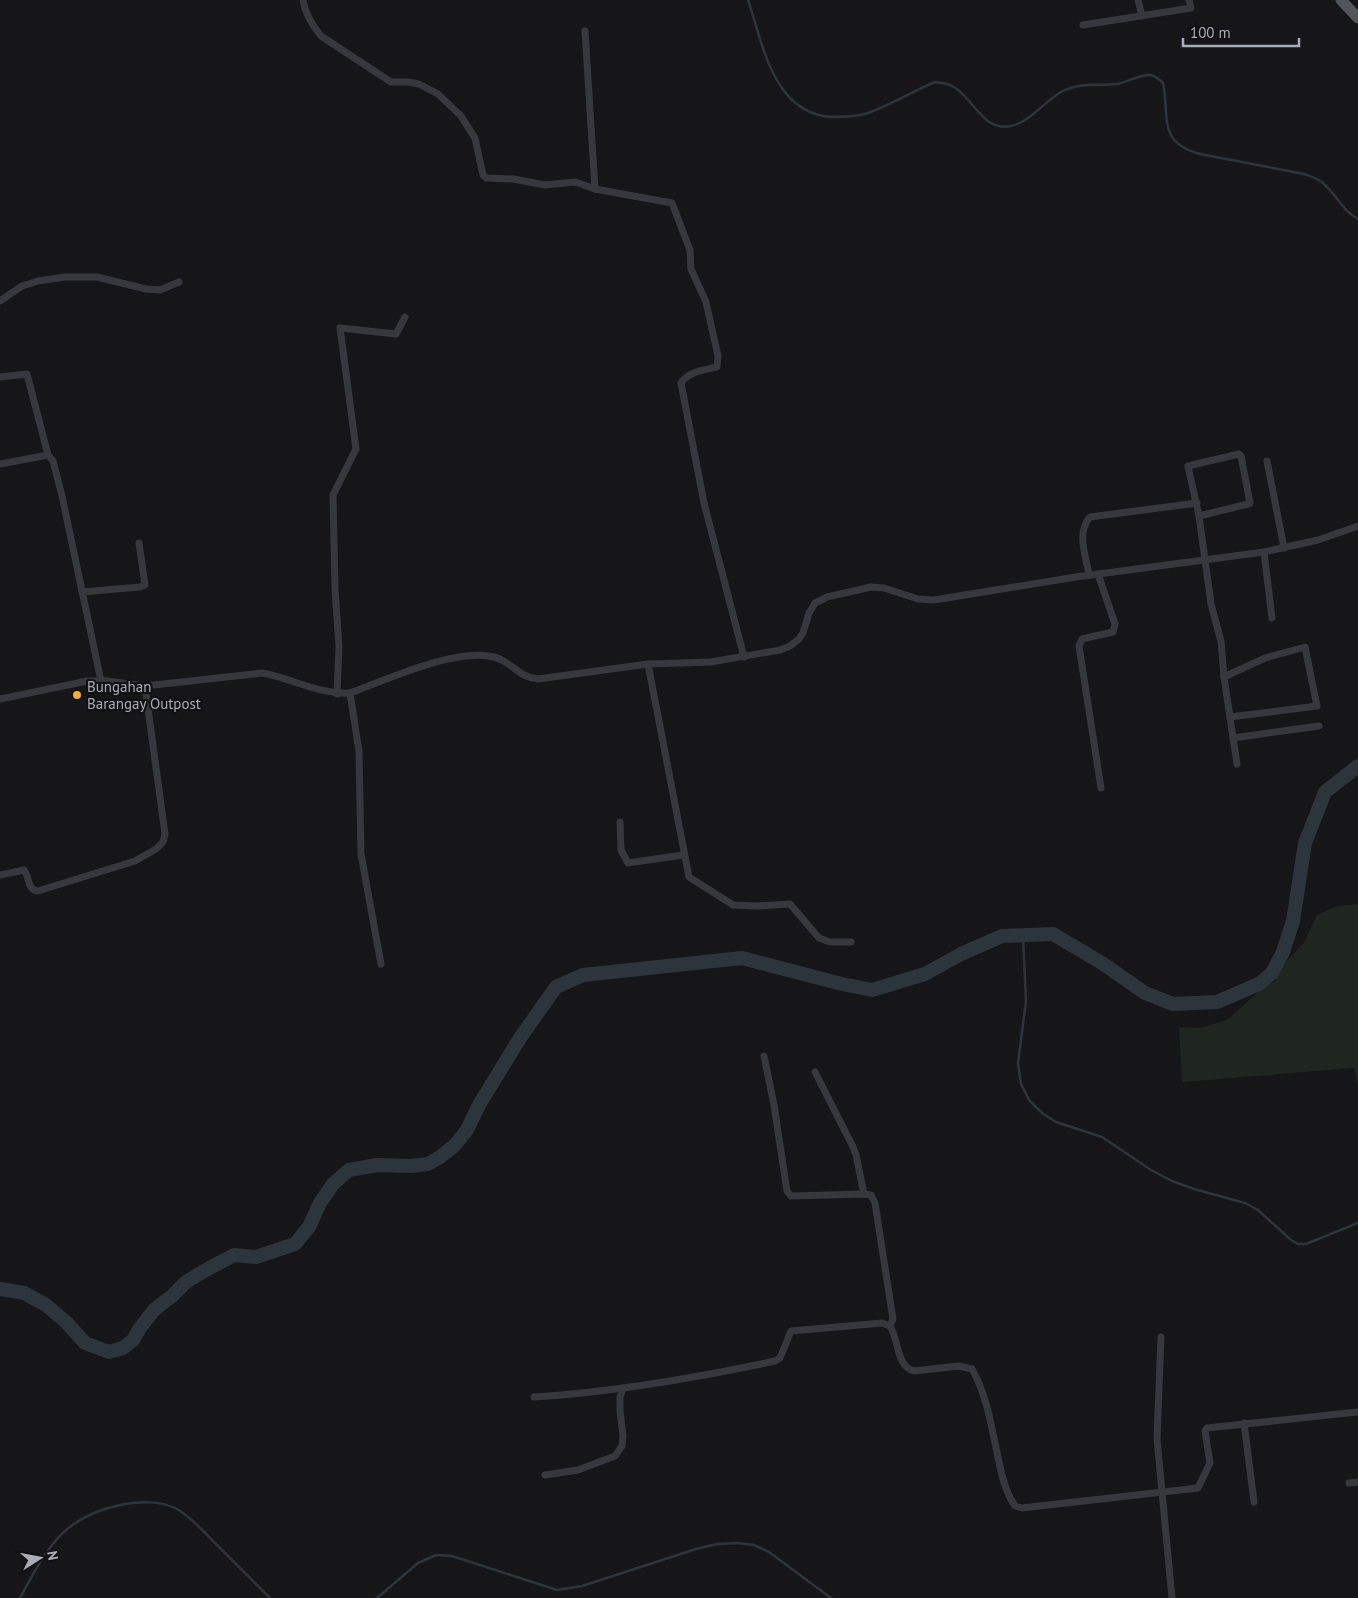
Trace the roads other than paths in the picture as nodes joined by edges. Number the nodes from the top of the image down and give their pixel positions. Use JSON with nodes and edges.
{"nodes":[{"id":1,"x":303,"y":0,"type":"edge"},
{"id":2,"x":1138,"y":0,"type":"edge"},
{"id":3,"x":1189,"y":0,"type":"edge"},
{"id":4,"x":1341,"y":0,"type":"edge"},
{"id":5,"x":1142,"y":16,"type":"junction"},
{"id":6,"x":1358,"y":18,"type":"edge"},
{"id":7,"x":1084,"y":25,"type":"dead end"},
{"id":8,"x":585,"y":31,"type":"dead end"},
{"id":9,"x":595,"y":189,"type":"junction"},
{"id":10,"x":179,"y":282,"type":"dead end"},
{"id":11,"x":0,"y":302,"type":"edge"},
{"id":12,"x":405,"y":316,"type":"dead end"},
{"id":13,"x":0,"y":377,"type":"edge"},
{"id":14,"x":48,"y":455,"type":"junction"},
{"id":15,"x":1267,"y":461,"type":"dead end"},
{"id":16,"x":0,"y":464,"type":"edge"},
{"id":17,"x":1197,"y":503,"type":"junction"},
{"id":18,"x":1199,"y":516,"type":"junction"},
{"id":19,"x":1358,"y":526,"type":"edge"},
{"id":20,"x":139,"y":543,"type":"dead end"},
{"id":21,"x":1284,"y":548,"type":"junction"},
{"id":22,"x":1264,"y":552,"type":"junction"},
{"id":23,"x":1205,"y":561,"type":"junction"},
{"id":24,"x":1098,"y":574,"type":"junction"},
{"id":25,"x":1089,"y":575,"type":"junction"},
{"id":26,"x":82,"y":592,"type":"junction"},
{"id":27,"x":1272,"y":618,"type":"dead end"},
{"id":28,"x":744,"y":657,"type":"junction"},
{"id":29,"x":648,"y":664,"type":"junction"},
{"id":30,"x":1224,"y":677,"type":"junction"},
{"id":31,"x":101,"y":681,"type":"junction"},
{"id":32,"x":144,"y":686,"type":"junction"},
{"id":33,"x":350,"y":693,"type":"junction"},
{"id":34,"x":337,"y":694,"type":"junction"},
{"id":35,"x":0,"y":699,"type":"edge"},
{"id":36,"x":1230,"y":717,"type":"junction"},
{"id":37,"x":1319,"y":726,"type":"dead end"},
{"id":38,"x":1233,"y":738,"type":"junction"},
{"id":39,"x":1238,"y":764,"type":"dead end"},
{"id":40,"x":1101,"y":788,"type":"dead end"},
{"id":41,"x":620,"y":822,"type":"dead end"},
{"id":42,"x":683,"y":855,"type":"junction"},
{"id":43,"x":0,"y":875,"type":"edge"},
{"id":44,"x":851,"y":942,"type":"dead end"},
{"id":45,"x":381,"y":964,"type":"dead end"},
{"id":46,"x":764,"y":1056,"type":"dead end"},
{"id":47,"x":815,"y":1072,"type":"dead end"},
{"id":48,"x":864,"y":1194,"type":"junction"},
{"id":49,"x":890,"y":1326,"type":"junction"},
{"id":50,"x":1161,"y":1337,"type":"dead end"},
{"id":51,"x":623,"y":1388,"type":"junction"},
{"id":52,"x":534,"y":1397,"type":"dead end"},
{"id":53,"x":1358,"y":1412,"type":"edge"},
{"id":54,"x":1244,"y":1424,"type":"junction"},
{"id":55,"x":545,"y":1475,"type":"dead end"},
{"id":56,"x":1358,"y":1482,"type":"edge"},
{"id":57,"x":1349,"y":1483,"type":"dead end"},
{"id":58,"x":1161,"y":1492,"type":"junction"},
{"id":59,"x":1254,"y":1502,"type":"dead end"},
{"id":60,"x":1172,"y":1598,"type":"edge"}],
"edges":[{"from":1,"to":9,"type":"street"},
{"from":2,"to":5,"type":"street"},
{"from":3,"to":5,"type":"street"},
{"from":4,"to":6,"type":"main road"},
{"from":5,"to":7,"type":"street"},
{"from":8,"to":9,"type":"street"},
{"from":9,"to":28,"type":"street"},
{"from":10,"to":11,"type":"street"},
{"from":12,"to":34,"type":"street"},
{"from":13,"to":14,"type":"street"},
{"from":14,"to":16,"type":"street"},
{"from":14,"to":26,"type":"street"},
{"from":15,"to":21,"type":"street"},
{"from":17,"to":18,"type":"street"},
{"from":17,"to":18,"type":"street"},
{"from":17,"to":25,"type":"street"},
{"from":18,"to":23,"type":"street"},
{"from":19,"to":21,"type":"street"},
{"from":20,"to":26,"type":"street"},
{"from":21,"to":22,"type":"street"},
{"from":22,"to":23,"type":"street"},
{"from":22,"to":27,"type":"street"},
{"from":23,"to":24,"type":"street"},
{"from":23,"to":30,"type":"street"},
{"from":24,"to":25,"type":"street"},
{"from":24,"to":40,"type":"street"},
{"from":25,"to":28,"type":"street"},
{"from":26,"to":31,"type":"street"},
{"from":28,"to":29,"type":"street"},
{"from":29,"to":33,"type":"street"},
{"from":29,"to":42,"type":"street"},
{"from":30,"to":36,"type":"street"},
{"from":30,"to":36,"type":"street"},
{"from":31,"to":32,"type":"street"},
{"from":31,"to":35,"type":"street"},
{"from":32,"to":34,"type":"street"},
{"from":32,"to":43,"type":"street"},
{"from":33,"to":34,"type":"street"},
{"from":33,"to":45,"type":"street"},
{"from":36,"to":38,"type":"street"},
{"from":37,"to":38,"type":"street"},
{"from":38,"to":39,"type":"street"},
{"from":41,"to":42,"type":"street"},
{"from":42,"to":44,"type":"street"},
{"from":46,"to":48,"type":"street"},
{"from":47,"to":48,"type":"street"},
{"from":48,"to":49,"type":"street"},
{"from":49,"to":51,"type":"street"},
{"from":49,"to":58,"type":"street"},
{"from":50,"to":58,"type":"street"},
{"from":51,"to":52,"type":"street"},
{"from":51,"to":55,"type":"street"},
{"from":53,"to":54,"type":"street"},
{"from":54,"to":58,"type":"street"},
{"from":54,"to":59,"type":"street"},
{"from":56,"to":57,"type":"street"},
{"from":58,"to":60,"type":"street"}]}
